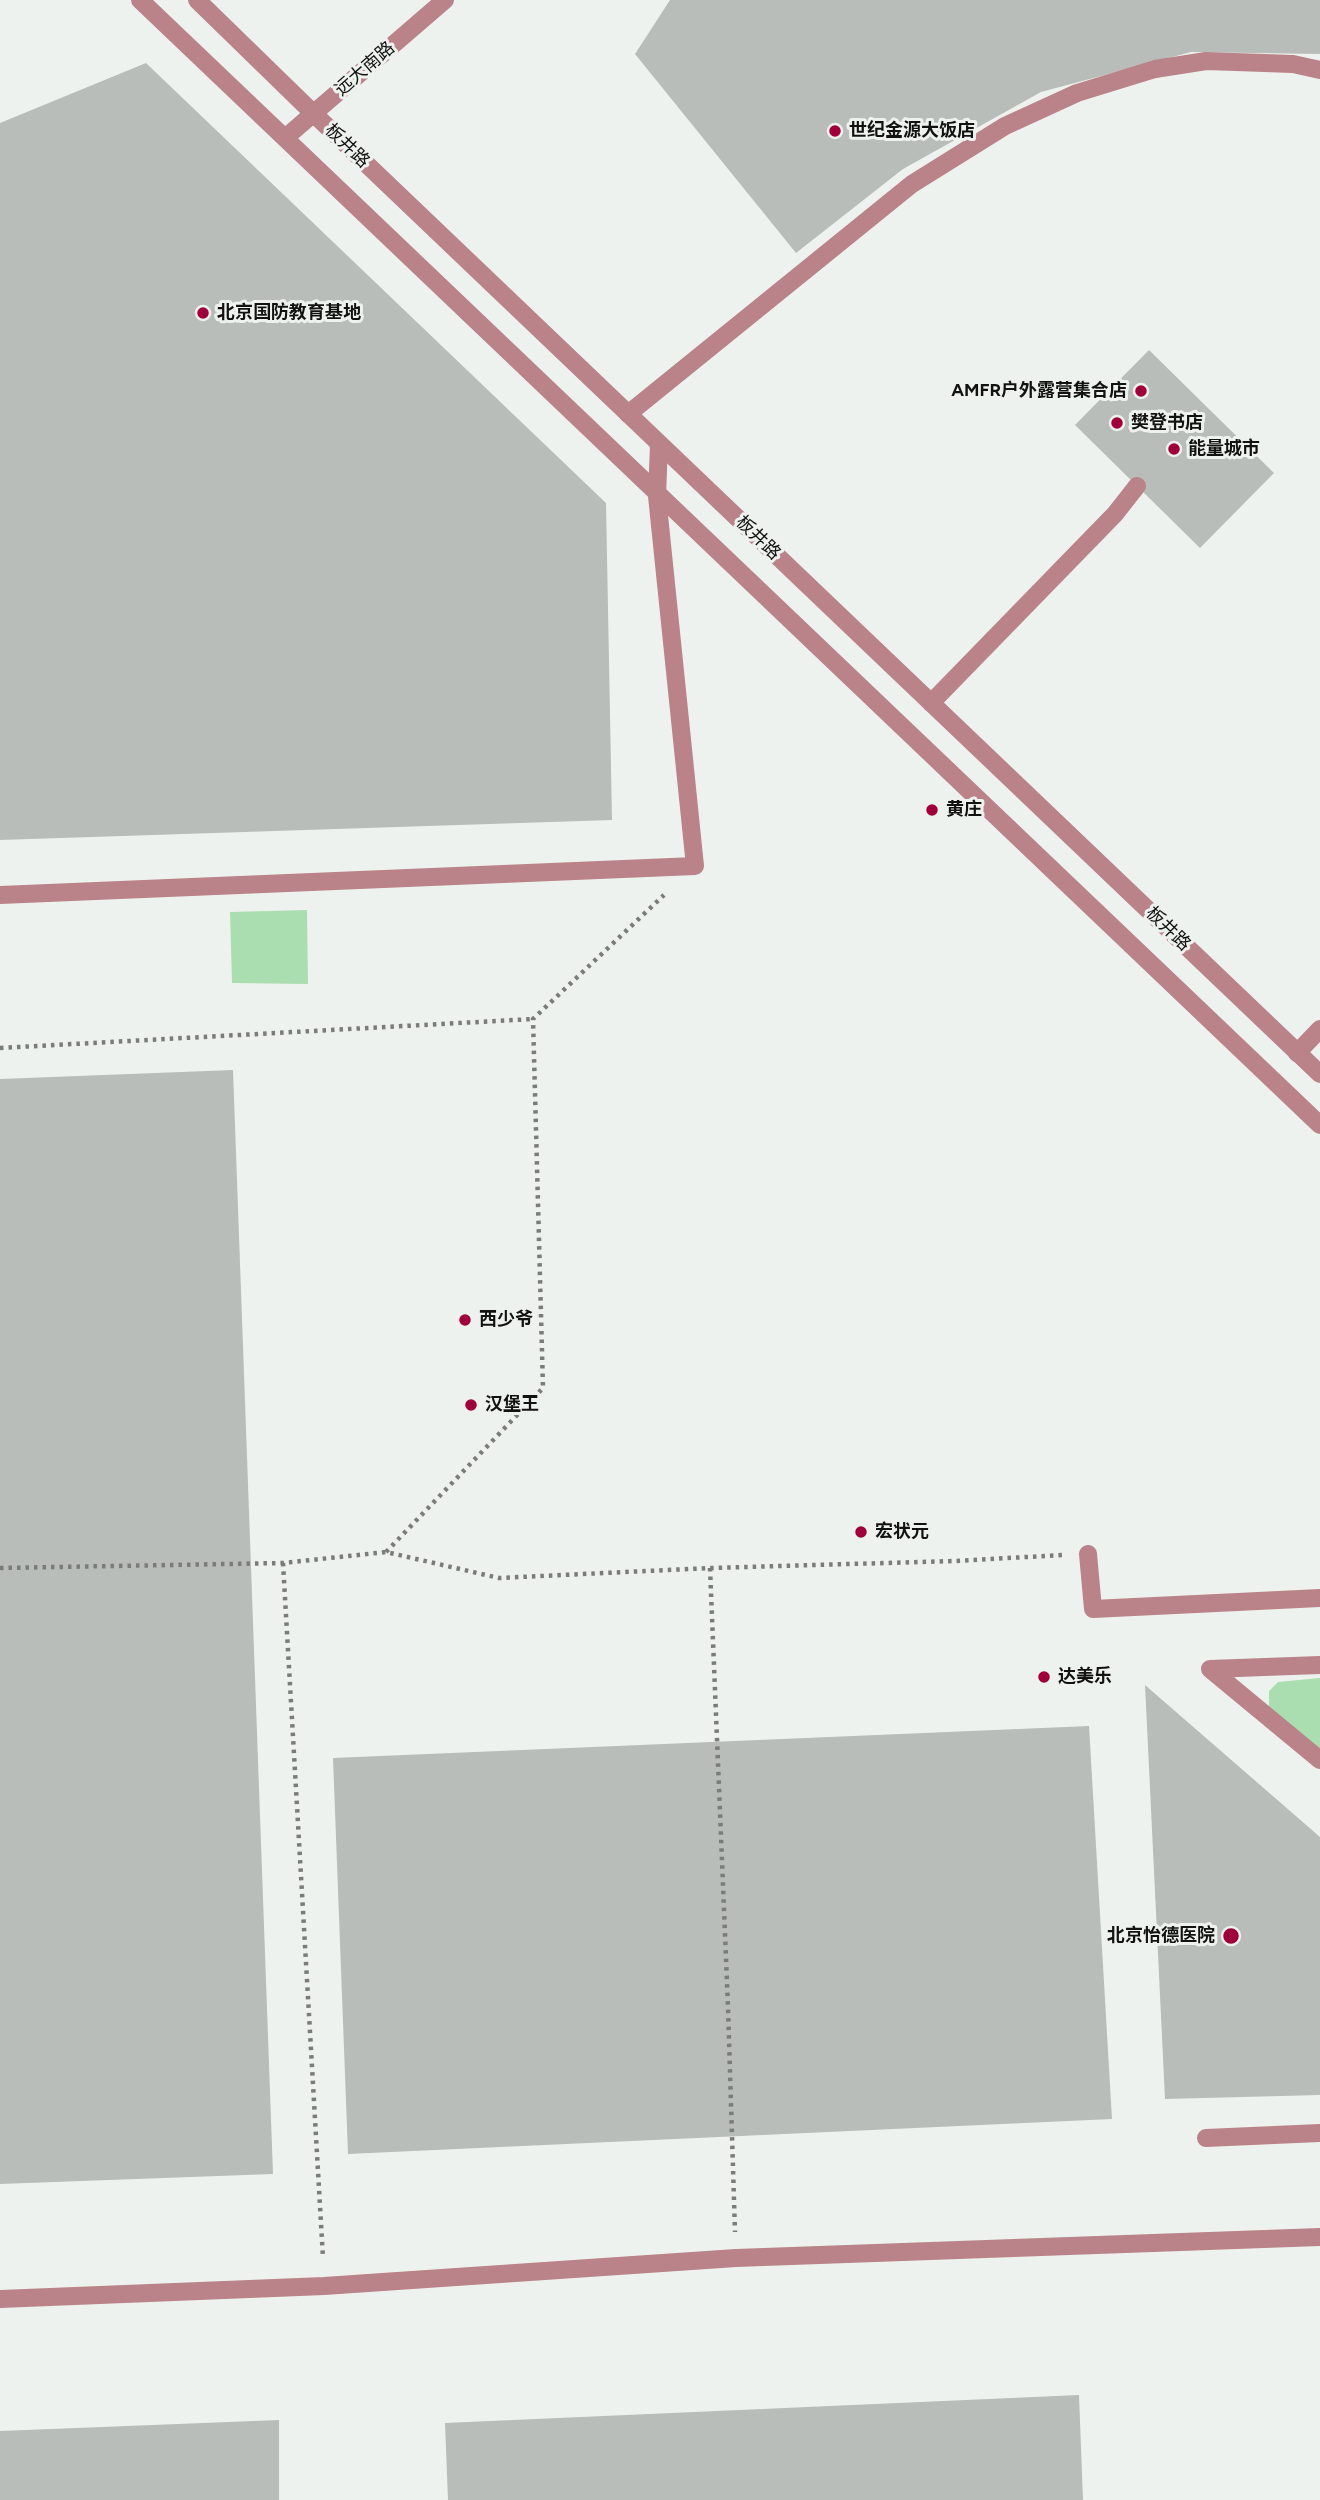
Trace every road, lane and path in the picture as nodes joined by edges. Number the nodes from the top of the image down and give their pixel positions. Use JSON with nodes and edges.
{"nodes":[{"id":1,"x":140,"y":0,"type":"edge"},
{"id":2,"x":197,"y":0,"type":"edge"},
{"id":3,"x":445,"y":0,"type":"edge"},
{"id":4,"x":1320,"y":70,"type":"edge"},
{"id":5,"x":313,"y":113,"type":"junction"},
{"id":6,"x":285,"y":138,"type":"junction"},
{"id":7,"x":628,"y":414,"type":"junction"},
{"id":8,"x":659,"y":444,"type":"junction"},
{"id":9,"x":1137,"y":486,"type":"dead end"},
{"id":10,"x":657,"y":496,"type":"junction"},
{"id":11,"x":931,"y":703,"type":"junction"},
{"id":12,"x":695,"y":866,"type":"junction"},
{"id":13,"x":0,"y":895,"type":"edge"},
{"id":14,"x":533,"y":1018,"type":"junction"},
{"id":15,"x":1320,"y":1029,"type":"edge"},
{"id":16,"x":0,"y":1048,"type":"edge"},
{"id":17,"x":1297,"y":1052,"type":"junction"},
{"id":18,"x":1320,"y":1074,"type":"edge"},
{"id":19,"x":1320,"y":1125,"type":"edge"},
{"id":20,"x":386,"y":1552,"type":"junction"},
{"id":21,"x":1088,"y":1554,"type":"joint"},
{"id":22,"x":283,"y":1563,"type":"junction"},
{"id":23,"x":0,"y":1568,"type":"edge"},
{"id":24,"x":710,"y":1568,"type":"junction"},
{"id":25,"x":1320,"y":1598,"type":"edge"},
{"id":26,"x":1320,"y":1665,"type":"edge"},
{"id":27,"x":1320,"y":1760,"type":"edge"},
{"id":28,"x":1320,"y":2133,"type":"edge"},
{"id":29,"x":1206,"y":2138,"type":"dead end"},
{"id":30,"x":1320,"y":2237,"type":"edge"},
{"id":31,"x":736,"y":2258,"type":"junction"},
{"id":32,"x":324,"y":2286,"type":"junction"},
{"id":33,"x":0,"y":2299,"type":"edge"}],
"edges":[{"from":1,"to":6,"type":"street"},
{"from":2,"to":5,"type":"street","name":"板井路"},
{"from":3,"to":5,"type":"street","name":"远大南路"},
{"from":4,"to":7,"type":"street"},
{"from":5,"to":6,"type":"street","name":"远大南路"},
{"from":5,"to":7,"type":"street","name":"板井路"},
{"from":6,"to":10,"type":"street"},
{"from":7,"to":8,"type":"street","name":"板井路"},
{"from":8,"to":10,"type":"street"},
{"from":8,"to":11,"type":"street","name":"板井路"},
{"from":9,"to":11,"type":"street"},
{"from":10,"to":12,"type":"street"},
{"from":10,"to":19,"type":"street"},
{"from":11,"to":17,"type":"street","name":"板井路"},
{"from":12,"to":13,"type":"street"},
{"from":12,"to":14,"type":"path"},
{"from":14,"to":16,"type":"path"},
{"from":14,"to":20,"type":"path"},
{"from":15,"to":17,"type":"street"},
{"from":17,"to":18,"type":"street","name":"板井路"},
{"from":20,"to":22,"type":"path"},
{"from":20,"to":24,"type":"path"},
{"from":21,"to":24,"type":"path"},
{"from":21,"to":25,"type":"street"},
{"from":22,"to":23,"type":"path"},
{"from":22,"to":32,"type":"path"},
{"from":24,"to":31,"type":"path"},
{"from":26,"to":27,"type":"street"},
{"from":28,"to":29,"type":"street"},
{"from":30,"to":31,"type":"street"},
{"from":31,"to":32,"type":"street"},
{"from":32,"to":33,"type":"street"}]}
